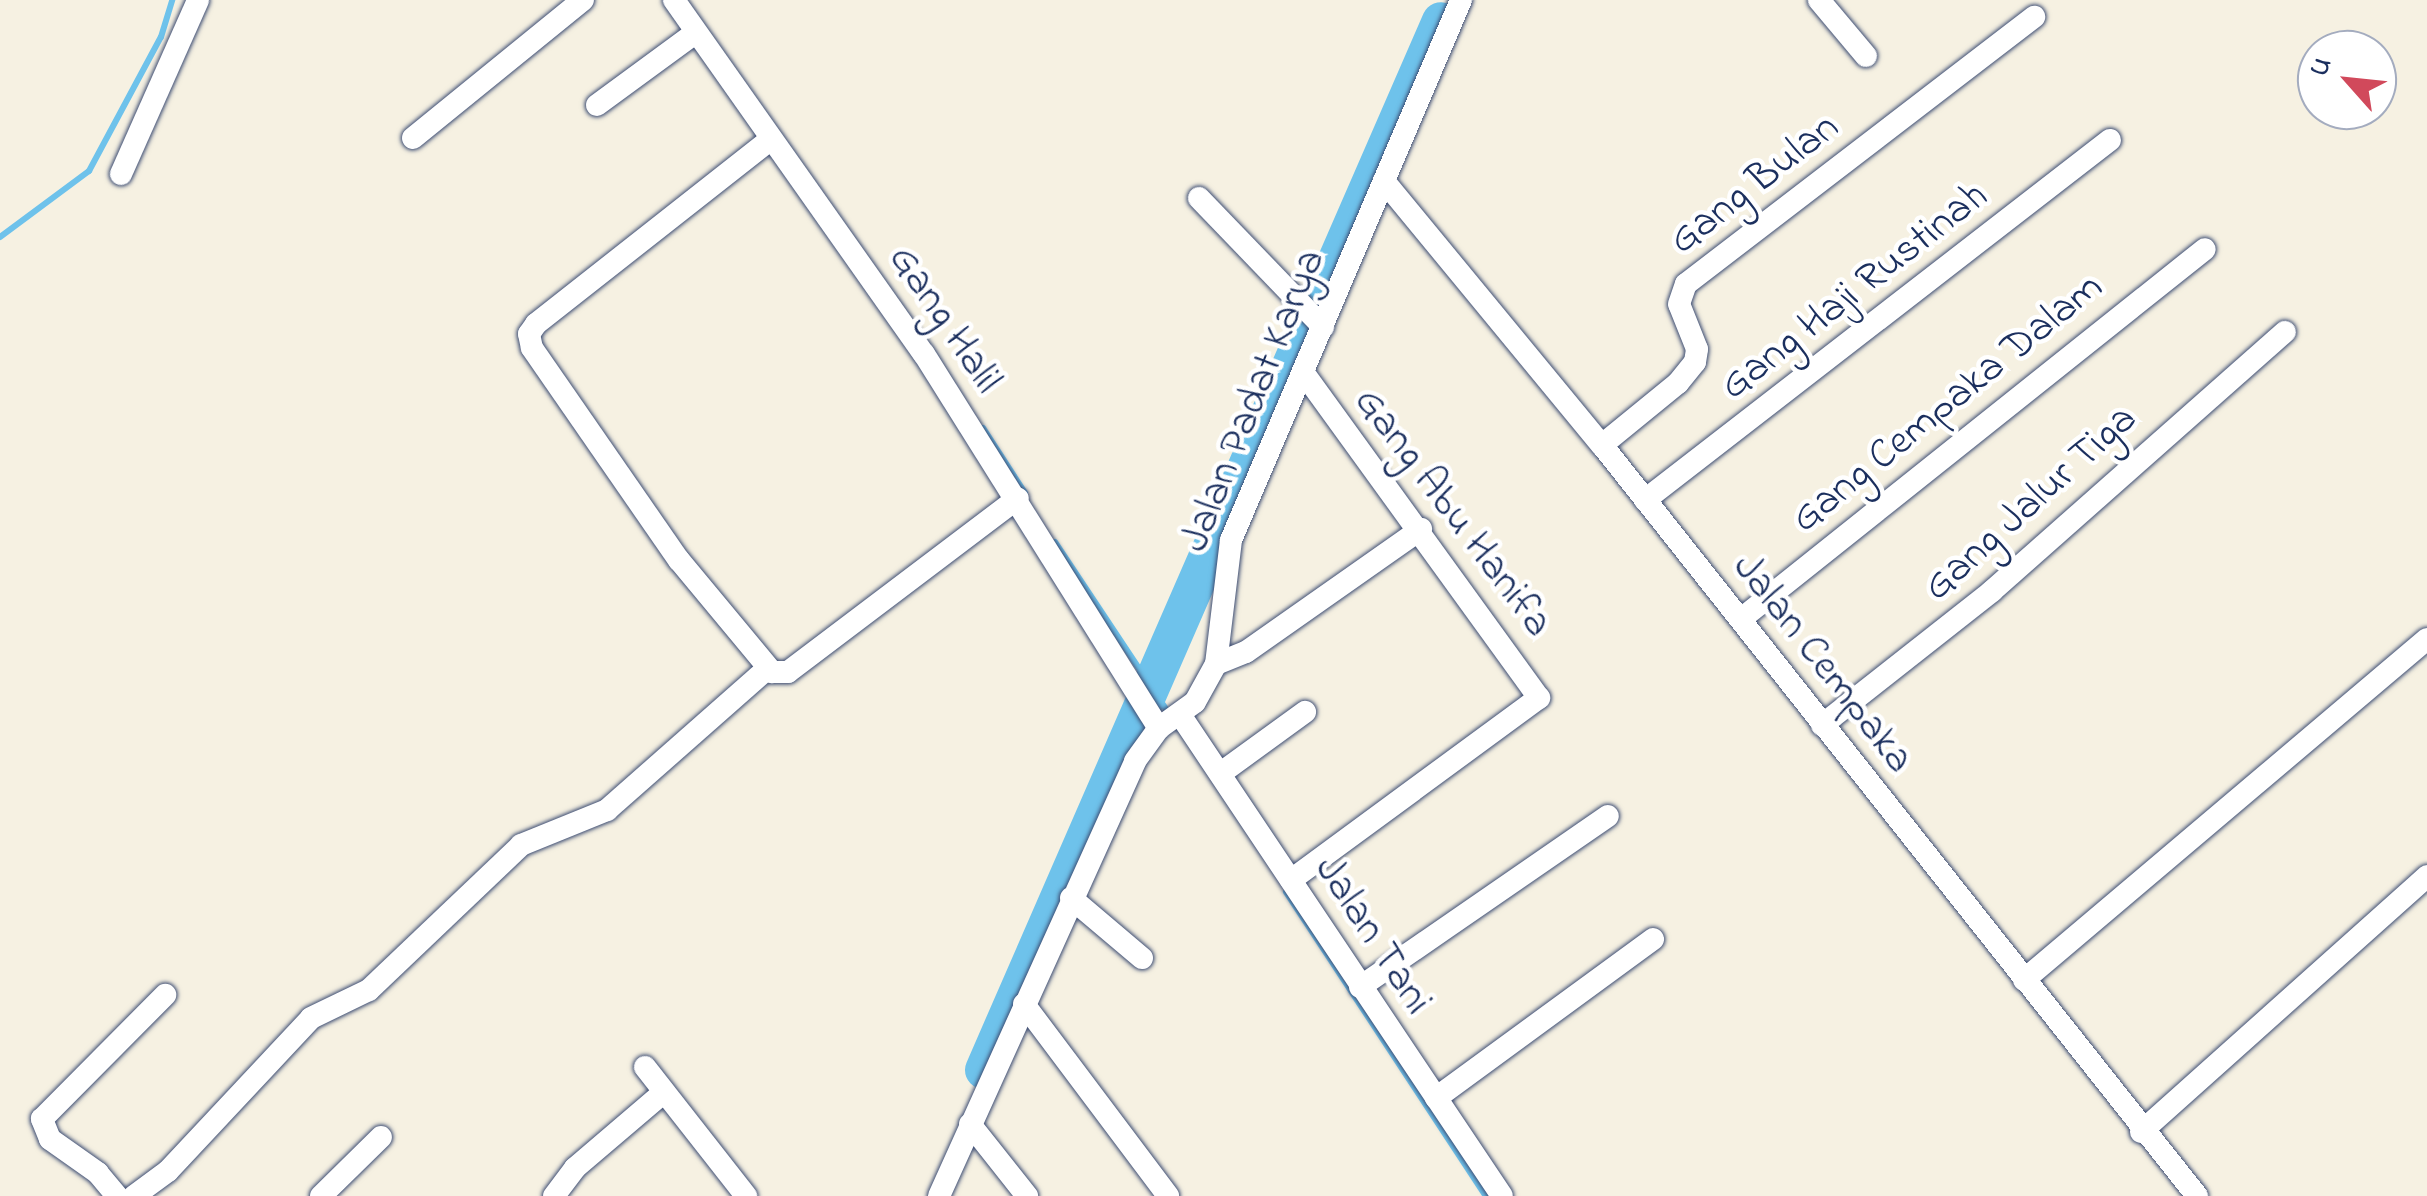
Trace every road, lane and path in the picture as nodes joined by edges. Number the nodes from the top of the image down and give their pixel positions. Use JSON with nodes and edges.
{"nodes":[{"id":1,"x":198,"y":0,"type":"edge"},
{"id":2,"x":583,"y":0,"type":"edge"},
{"id":3,"x":674,"y":0,"type":"edge"},
{"id":4,"x":1460,"y":0,"type":"edge"},
{"id":5,"x":1819,"y":0,"type":"edge"},
{"id":6,"x":2034,"y":17,"type":"dead end"},
{"id":7,"x":695,"y":33,"type":"junction"},
{"id":8,"x":1866,"y":56,"type":"dead end"},
{"id":9,"x":597,"y":106,"type":"dead end"},
{"id":10,"x":412,"y":138,"type":"dead end"},
{"id":11,"x":771,"y":139,"type":"junction"},
{"id":12,"x":2110,"y":140,"type":"dead end"},
{"id":13,"x":121,"y":174,"type":"dead end"},
{"id":14,"x":1384,"y":181,"type":"junction"},
{"id":15,"x":1199,"y":198,"type":"dead end"},
{"id":16,"x":2205,"y":249,"type":"dead end"},
{"id":17,"x":1323,"y":327,"type":"junction"},
{"id":18,"x":2284,"y":332,"type":"dead end"},
{"id":19,"x":1303,"y":372,"type":"junction"},
{"id":20,"x":1602,"y":445,"type":"junction"},
{"id":21,"x":1018,"y":498,"type":"junction"},
{"id":22,"x":1645,"y":500,"type":"junction"},
{"id":23,"x":1421,"y":530,"type":"junction"},
{"id":24,"x":1741,"y":619,"type":"junction"},
{"id":25,"x":2427,"y":639,"type":"edge"},
{"id":26,"x":1216,"y":664,"type":"junction"},
{"id":27,"x":766,"y":670,"type":"junction"},
{"id":28,"x":1306,"y":712,"type":"dead end"},
{"id":29,"x":1168,"y":721,"type":"junction"},
{"id":30,"x":1822,"y":726,"type":"junction"},
{"id":31,"x":1220,"y":773,"type":"junction"},
{"id":32,"x":1608,"y":816,"type":"dead end"},
{"id":33,"x":2427,"y":876,"type":"edge"},
{"id":34,"x":1291,"y":880,"type":"junction"},
{"id":35,"x":1071,"y":898,"type":"junction"},
{"id":36,"x":1653,"y":939,"type":"dead end"},
{"id":37,"x":1142,"y":958,"type":"dead end"},
{"id":38,"x":2024,"y":980,"type":"junction"},
{"id":39,"x":1360,"y":987,"type":"junction"},
{"id":40,"x":165,"y":995,"type":"dead end"},
{"id":41,"x":1024,"y":1004,"type":"junction"},
{"id":42,"x":645,"y":1068,"type":"dead end"},
{"id":43,"x":664,"y":1092,"type":"junction"},
{"id":44,"x":1436,"y":1098,"type":"junction"},
{"id":45,"x":970,"y":1124,"type":"junction"},
{"id":46,"x":2141,"y":1132,"type":"junction"},
{"id":47,"x":381,"y":1137,"type":"dead end"},
{"id":48,"x":117,"y":1196,"type":"edge"},
{"id":49,"x":134,"y":1196,"type":"edge"},
{"id":50,"x":321,"y":1196,"type":"edge"},
{"id":51,"x":554,"y":1196,"type":"edge"},
{"id":52,"x":746,"y":1196,"type":"edge"},
{"id":53,"x":939,"y":1196,"type":"edge"},
{"id":54,"x":1027,"y":1196,"type":"edge"},
{"id":55,"x":1168,"y":1196,"type":"edge"},
{"id":56,"x":1502,"y":1196,"type":"edge"},
{"id":57,"x":2197,"y":1196,"type":"edge"}],
"edges":[{"from":1,"to":13,"type":"street"},
{"from":2,"to":10,"type":"street"},
{"from":3,"to":7,"type":"street","name":"Gang Halil"},
{"from":4,"to":14,"type":"street","name":"Jalan Padat Karya"},
{"from":5,"to":8,"type":"street"},
{"from":6,"to":20,"type":"street","name":"Gang Bulan"},
{"from":7,"to":9,"type":"street"},
{"from":7,"to":11,"type":"street","name":"Gang Halil"},
{"from":11,"to":21,"type":"street","name":"Gang Halil"},
{"from":11,"to":27,"type":"street"},
{"from":12,"to":22,"type":"street","name":"Gang Haji Rustinah"},
{"from":14,"to":17,"type":"street","name":"Jalan Padat Karya"},
{"from":14,"to":20,"type":"street","name":"Jalan Cempaka"},
{"from":15,"to":17,"type":"street"},
{"from":16,"to":24,"type":"street","name":"Gang Cempaka Dalam"},
{"from":17,"to":19,"type":"street","name":"Jalan Padat Karya"},
{"from":18,"to":30,"type":"street","name":"Gang Jalur Tiga"},
{"from":19,"to":23,"type":"street","name":"Gang Abu Hanifa"},
{"from":19,"to":26,"type":"street","name":"Jalan Padat Karya"},
{"from":20,"to":22,"type":"street","name":"Jalan Cempaka"},
{"from":21,"to":27,"type":"street"},
{"from":21,"to":29,"type":"street","name":"Gang Halil"},
{"from":22,"to":24,"type":"street","name":"Jalan Cempaka"},
{"from":23,"to":26,"type":"street"},
{"from":23,"to":34,"type":"street","name":"Gang Abu Hanifa"},
{"from":24,"to":30,"type":"street","name":"Jalan Cempaka"},
{"from":25,"to":38,"type":"street"},
{"from":26,"to":29,"type":"street","name":"Jalan Padat Karya"},
{"from":27,"to":49,"type":"street"},
{"from":28,"to":31,"type":"street"},
{"from":29,"to":31,"type":"street","name":"Jalan Tani"},
{"from":29,"to":35,"type":"street","name":"Jalan Padat Karya"},
{"from":30,"to":38,"type":"street","name":"Jalan Cempaka"},
{"from":31,"to":34,"type":"street","name":"Jalan Tani"},
{"from":32,"to":39,"type":"street"},
{"from":33,"to":46,"type":"street"},
{"from":34,"to":39,"type":"street","name":"Jalan Tani"},
{"from":35,"to":37,"type":"street"},
{"from":35,"to":41,"type":"street","name":"Jalan Padat Karya"},
{"from":36,"to":44,"type":"street"},
{"from":38,"to":46,"type":"street","name":"Jalan Cempaka"},
{"from":39,"to":44,"type":"street","name":"Jalan Tani"},
{"from":40,"to":48,"type":"street"},
{"from":41,"to":45,"type":"street","name":"Jalan Padat Karya"},
{"from":41,"to":55,"type":"street"},
{"from":42,"to":43,"type":"street"},
{"from":43,"to":51,"type":"street"},
{"from":43,"to":52,"type":"street"},
{"from":44,"to":56,"type":"street","name":"Jalan Tani"},
{"from":45,"to":53,"type":"street","name":"Jalan Padat Karya"},
{"from":45,"to":54,"type":"street"},
{"from":46,"to":57,"type":"street","name":"Jalan Cempaka"},
{"from":47,"to":50,"type":"street"}]}
